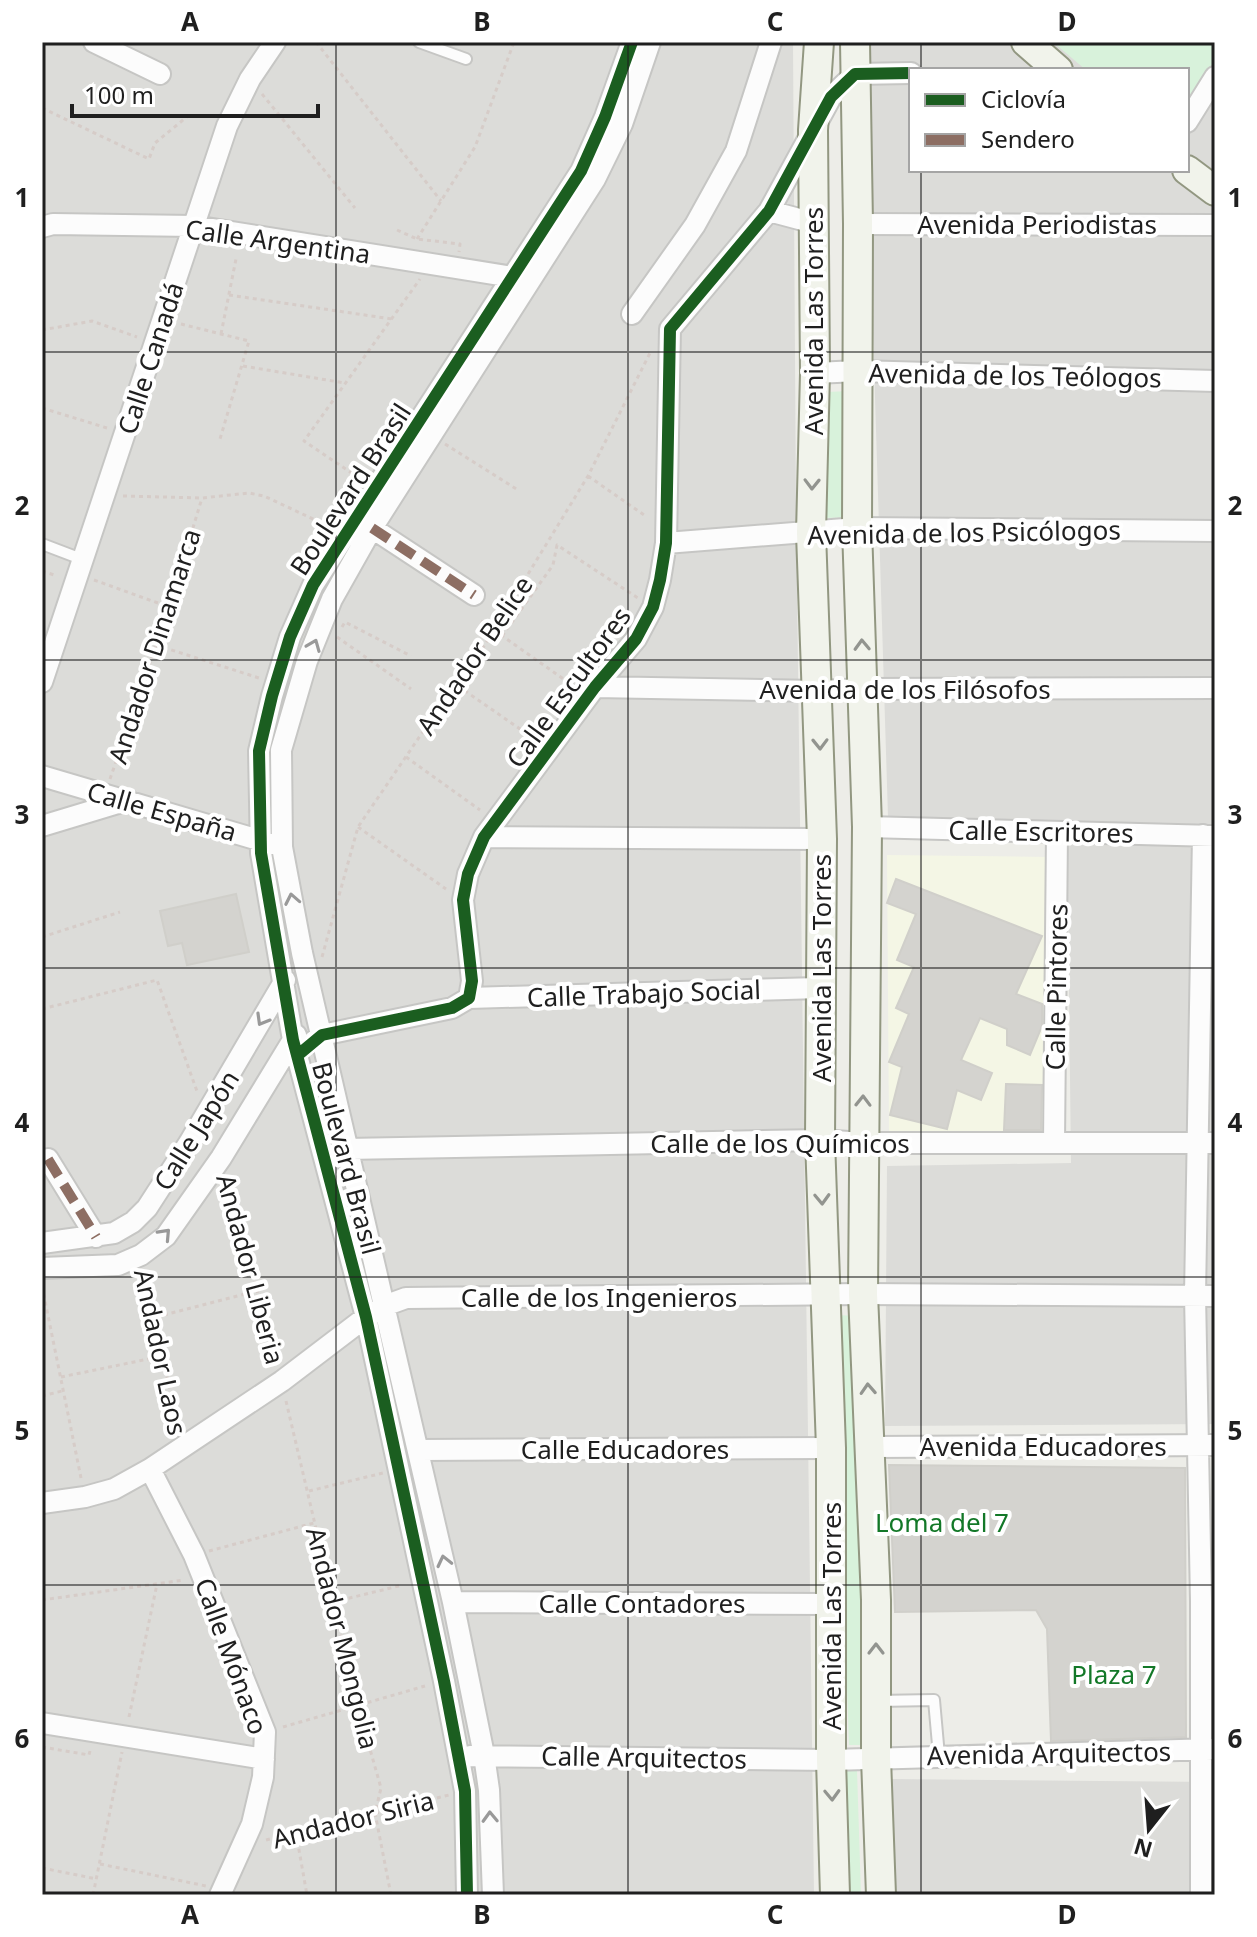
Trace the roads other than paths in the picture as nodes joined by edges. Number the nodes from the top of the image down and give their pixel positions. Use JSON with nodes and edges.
{"nodes":[{"id":1,"x":94,"y":42,"type":"edge"},
{"id":2,"x":275,"y":42,"type":"edge"},
{"id":3,"x":419,"y":42,"type":"edge"},
{"id":4,"x":632,"y":42,"type":"edge"},
{"id":5,"x":650,"y":42,"type":"edge"},
{"id":6,"x":771,"y":42,"type":"edge"},
{"id":7,"x":819,"y":42,"type":"edge"},
{"id":8,"x":855,"y":42,"type":"edge"},
{"id":9,"x":1026,"y":42,"type":"edge"},
{"id":10,"x":466,"y":59,"type":"dead end"},
{"id":11,"x":1056,"y":68,"type":"edge"},
{"id":12,"x":909,"y":73,"type":"edge"},
{"id":13,"x":160,"y":74,"type":"dead end"},
{"id":14,"x":855,"y":74,"type":"junction"},
{"id":15,"x":1215,"y":77,"type":"edge"},
{"id":16,"x":1189,"y":119,"type":"edge"},
{"id":17,"x":813,"y":130,"type":"junction"},
{"id":18,"x":1189,"y":172,"type":"edge"},
{"id":19,"x":1215,"y":191,"type":"edge"},
{"id":20,"x":769,"y":211,"type":"junction"},
{"id":21,"x":814,"y":223,"type":"junction"},
{"id":22,"x":858,"y":224,"type":"junction"},
{"id":23,"x":1215,"y":225,"type":"edge"},
{"id":24,"x":194,"y":226,"type":"junction"},
{"id":25,"x":42,"y":227,"type":"edge"},
{"id":26,"x":513,"y":277,"type":"junction"},
{"id":27,"x":632,"y":314,"type":"dead end"},
{"id":28,"x":858,"y":371,"type":"junction"},
{"id":29,"x":815,"y":373,"type":"junction"},
{"id":30,"x":1215,"y":381,"type":"edge"},
{"id":31,"x":372,"y":528,"type":"junction"},
{"id":32,"x":857,"y":528,"type":"junction"},
{"id":33,"x":1215,"y":531,"type":"edge"},
{"id":34,"x":811,"y":533,"type":"junction"},
{"id":35,"x":666,"y":537,"type":"junction"},
{"id":36,"x":42,"y":544,"type":"edge"},
{"id":37,"x":81,"y":567,"type":"junction"},
{"id":38,"x":474,"y":595,"type":"dead end"},
{"id":39,"x":42,"y":682,"type":"edge"},
{"id":40,"x":1215,"y":688,"type":"edge"},
{"id":41,"x":864,"y":689,"type":"junction"},
{"id":42,"x":818,"y":691,"type":"junction"},
{"id":43,"x":592,"y":692,"type":"junction"},
{"id":44,"x":42,"y":776,"type":"edge"},
{"id":45,"x":128,"y":800,"type":"junction"},
{"id":46,"x":42,"y":826,"type":"edge"},
{"id":47,"x":867,"y":827,"type":"junction"},
{"id":48,"x":490,"y":829,"type":"junction"},
{"id":49,"x":1057,"y":832,"type":"junction"},
{"id":50,"x":1209,"y":836,"type":"edge"},
{"id":51,"x":822,"y":839,"type":"junction"},
{"id":52,"x":260,"y":840,"type":"junction"},
{"id":53,"x":282,"y":847,"type":"junction"},
{"id":54,"x":302,"y":953,"type":"junction"},
{"id":55,"x":284,"y":982,"type":"junction"},
{"id":56,"x":819,"y":988,"type":"junction"},
{"id":57,"x":1208,"y":991,"type":"edge"},
{"id":58,"x":469,"y":998,"type":"junction"},
{"id":59,"x":313,"y":1000,"type":"junction"},
{"id":60,"x":322,"y":1035,"type":"junction"},
{"id":61,"x":296,"y":1047,"type":"junction"},
{"id":62,"x":820,"y":1140,"type":"junction"},
{"id":63,"x":863,"y":1143,"type":"junction"},
{"id":64,"x":1054,"y":1143,"type":"junction"},
{"id":65,"x":1207,"y":1143,"type":"edge"},
{"id":66,"x":346,"y":1149,"type":"junction"},
{"id":67,"x":48,"y":1159,"type":"dead end"},
{"id":68,"x":96,"y":1237,"type":"junction"},
{"id":69,"x":42,"y":1243,"type":"edge"},
{"id":70,"x":42,"y":1268,"type":"edge"},
{"id":71,"x":863,"y":1294,"type":"junction"},
{"id":72,"x":1205,"y":1295,"type":"edge"},
{"id":73,"x":825,"y":1296,"type":"junction"},
{"id":74,"x":384,"y":1306,"type":"junction"},
{"id":75,"x":366,"y":1317,"type":"junction"},
{"id":76,"x":1206,"y":1446,"type":"edge"},
{"id":77,"x":871,"y":1447,"type":"junction"},
{"id":78,"x":831,"y":1448,"type":"junction"},
{"id":79,"x":419,"y":1450,"type":"junction"},
{"id":80,"x":150,"y":1469,"type":"junction"},
{"id":81,"x":42,"y":1503,"type":"edge"},
{"id":82,"x":1208,"y":1601,"type":"edge"},
{"id":83,"x":453,"y":1602,"type":"junction"},
{"id":84,"x":831,"y":1604,"type":"junction"},
{"id":85,"x":877,"y":1701,"type":"junction"},
{"id":86,"x":42,"y":1723,"type":"edge"},
{"id":87,"x":1208,"y":1749,"type":"edge"},
{"id":88,"x":484,"y":1755,"type":"junction"},
{"id":89,"x":939,"y":1756,"type":"junction"},
{"id":90,"x":458,"y":1757,"type":"junction"},
{"id":91,"x":876,"y":1758,"type":"junction"},
{"id":92,"x":264,"y":1759,"type":"junction"},
{"id":93,"x":831,"y":1760,"type":"junction"},
{"id":94,"x":221,"y":1892,"type":"edge"},
{"id":95,"x":467,"y":1895,"type":"edge"},
{"id":96,"x":493,"y":1895,"type":"edge"},
{"id":97,"x":835,"y":1895,"type":"edge"},
{"id":98,"x":881,"y":1895,"type":"edge"},
{"id":99,"x":1201,"y":1895,"type":"edge"}],
"edges":[{"from":1,"to":13,"type":"street"},
{"from":2,"to":24,"type":"street","name":"Calle Canadá"},
{"from":3,"to":10,"type":"lane"},
{"from":4,"to":26,"type":"street","name":"Boulevard Brasil"},
{"from":5,"to":31,"type":"street","name":"Boulevard Brasil"},
{"from":6,"to":27,"type":"street"},
{"from":7,"to":17,"type":"main road","name":"Avenida Las Torres"},
{"from":8,"to":14,"type":"main road","name":"Avenida Las Torres"},
{"from":9,"to":11,"type":"main road"},
{"from":12,"to":14,"type":"street"},
{"from":14,"to":17,"type":"street"},
{"from":14,"to":22,"type":"main road","name":"Avenida Las Torres"},
{"from":15,"to":16,"type":"street"},
{"from":17,"to":20,"type":"street"},
{"from":17,"to":21,"type":"main road","name":"Avenida Las Torres"},
{"from":18,"to":19,"type":"main road"},
{"from":20,"to":21,"type":"street"},
{"from":20,"to":35,"type":"street","name":"Calle Escultores"},
{"from":21,"to":29,"type":"main road","name":"Avenida Las Torres"},
{"from":22,"to":23,"type":"street","name":"Avenida Periodistas"},
{"from":22,"to":28,"type":"main road","name":"Avenida Las Torres"},
{"from":24,"to":25,"type":"street","name":"Calle Argentina"},
{"from":24,"to":26,"type":"street","name":"Calle Argentina"},
{"from":24,"to":37,"type":"street","name":"Calle Canadá"},
{"from":26,"to":52,"type":"street","name":"Boulevard Brasil"},
{"from":28,"to":29,"type":"street","name":"Avenida de los Teólogos"},
{"from":28,"to":30,"type":"street","name":"Avenida de los Teólogos"},
{"from":28,"to":32,"type":"main road","name":"Avenida Las Torres"},
{"from":29,"to":34,"type":"main road","name":"Avenida Las Torres","one_way":true},
{"from":31,"to":38,"type":"street"},
{"from":53,"to":31,"type":"street","name":"Boulevard Brasil","one_way":true},
{"from":32,"to":33,"type":"street","name":"Avenida de los Psicólogos"},
{"from":32,"to":34,"type":"street","name":"Avenida de los Psicólogos"},
{"from":41,"to":32,"type":"main road","name":"Avenida Las Torres","one_way":true},
{"from":34,"to":35,"type":"street","name":"Avenida de los Psicólogos"},
{"from":34,"to":42,"type":"main road","name":"Avenida Las Torres"},
{"from":35,"to":43,"type":"street","name":"Calle Escultores"},
{"from":36,"to":37,"type":"lane"},
{"from":37,"to":39,"type":"street","name":"Calle Canadá"},
{"from":40,"to":41,"type":"street","name":"Avenida de los Filósofos"},
{"from":41,"to":42,"type":"street","name":"Avenida de los Filósofos"},
{"from":41,"to":47,"type":"main road","name":"Avenida Las Torres"},
{"from":42,"to":43,"type":"street","name":"Avenida de los Filósofos"},
{"from":42,"to":51,"type":"main road","name":"Avenida Las Torres","one_way":true},
{"from":43,"to":48,"type":"street","name":"Calle Escultores"},
{"from":44,"to":45,"type":"street","name":"Calle España"},
{"from":45,"to":46,"type":"street"},
{"from":45,"to":52,"type":"street","name":"Calle España"},
{"from":47,"to":49,"type":"street","name":"Calle Escritores"},
{"from":63,"to":47,"type":"main road","name":"Avenida Las Torres","one_way":true},
{"from":48,"to":51,"type":"street"},
{"from":48,"to":58,"type":"street","name":"Calle Escultores"},
{"from":49,"to":50,"type":"street","name":"Calle Escritores"},
{"from":49,"to":64,"type":"street","name":"Calle Pintores"},
{"from":50,"to":57,"type":"street"},
{"from":51,"to":56,"type":"main road","name":"Avenida Las Torres"},
{"from":52,"to":53,"type":"street","name":"Calle España"},
{"from":52,"to":55,"type":"street","name":"Boulevard Brasil"},
{"from":54,"to":53,"type":"street","name":"Boulevard Brasil","one_way":true},
{"from":54,"to":55,"type":"street","name":"Calle Japón"},
{"from":54,"to":59,"type":"street","name":"Boulevard Brasil"},
{"from":55,"to":61,"type":"street","name":"Boulevard Brasil"},
{"from":55,"to":68,"type":"street","name":"Calle Japón","one_way":true},
{"from":56,"to":58,"type":"street","name":"Calle Trabajo Social"},
{"from":56,"to":62,"type":"main road","name":"Avenida Las Torres"},
{"from":57,"to":65,"type":"street"},
{"from":58,"to":60,"type":"street"},
{"from":59,"to":60,"type":"street","name":"Boulevard Brasil"},
{"from":59,"to":61,"type":"street","name":"Calle Japón"},
{"from":60,"to":61,"type":"street"},
{"from":60,"to":66,"type":"street","name":"Boulevard Brasil"},
{"from":70,"to":61,"type":"street","name":"Calle Japón","one_way":true},
{"from":61,"to":75,"type":"street","name":"Boulevard Brasil"},
{"from":62,"to":63,"type":"street","name":"Calle de los Químicos"},
{"from":62,"to":66,"type":"street","name":"Calle de los Químicos"},
{"from":62,"to":73,"type":"main road","name":"Avenida Las Torres","one_way":true},
{"from":63,"to":64,"type":"street","name":"Calle de los Químicos"},
{"from":63,"to":71,"type":"main road","name":"Avenida Las Torres"},
{"from":64,"to":65,"type":"street","name":"Calle de los Químicos"},
{"from":65,"to":72,"type":"street","name":"Avenida Arquitectos"},
{"from":66,"to":74,"type":"street","name":"Boulevard Brasil"},
{"from":67,"to":68,"type":"street"},
{"from":68,"to":69,"type":"street","name":"Calle Japón"},
{"from":71,"to":72,"type":"street","name":"Calle de los Ingenieros"},
{"from":71,"to":73,"type":"street","name":"Calle de los Ingenieros"},
{"from":77,"to":71,"type":"main road","name":"Avenida Las Torres","one_way":true},
{"from":72,"to":76,"type":"street","name":"Avenida Arquitectos"},
{"from":73,"to":74,"type":"street","name":"Calle de los Ingenieros"},
{"from":73,"to":78,"type":"main road","name":"Avenida Las Torres"},
{"from":74,"to":75,"type":"street","name":"Calle de los Ingenieros"},
{"from":74,"to":79,"type":"street","name":"Boulevard Brasil"},
{"from":75,"to":80,"type":"street","name":"Calle de los Ingenieros"},
{"from":75,"to":90,"type":"street","name":"Boulevard Brasil"},
{"from":76,"to":77,"type":"street","name":"Avenida Educadores"},
{"from":76,"to":82,"type":"street","name":"Avenida Arquitectos"},
{"from":85,"to":77,"type":"main road","name":"Avenida Las Torres","one_way":true},
{"from":78,"to":79,"type":"street","name":"Calle Educadores"},
{"from":78,"to":84,"type":"main road","name":"Avenida Las Torres"},
{"from":83,"to":79,"type":"street","name":"Boulevard Brasil","one_way":true},
{"from":80,"to":81,"type":"street","name":"Calle de los Ingenieros"},
{"from":80,"to":92,"type":"street","name":"Calle Mónaco"},
{"from":82,"to":87,"type":"street","name":"Avenida Arquitectos"},
{"from":83,"to":84,"type":"street","name":"Calle Contadores"},
{"from":83,"to":88,"type":"street","name":"Boulevard Brasil"},
{"from":84,"to":93,"type":"main road","name":"Avenida Las Torres"},
{"from":85,"to":89,"type":"lane"},
{"from":85,"to":91,"type":"main road","name":"Avenida Las Torres"},
{"from":86,"to":92,"type":"street"},
{"from":87,"to":89,"type":"street","name":"Avenida Arquitectos"},
{"from":87,"to":99,"type":"street"},
{"from":88,"to":90,"type":"street","name":"Calle Arquitectos"},
{"from":88,"to":93,"type":"street","name":"Calle Arquitectos"},
{"from":96,"to":88,"type":"street","name":"Boulevard Brasil","one_way":true},
{"from":89,"to":91,"type":"street","name":"Avenida Arquitectos"},
{"from":90,"to":95,"type":"street","name":"Boulevard Brasil"},
{"from":91,"to":93,"type":"street","name":"Avenida Arquitectos"},
{"from":91,"to":98,"type":"main road","name":"Avenida Las Torres"},
{"from":92,"to":94,"type":"street","name":"Calle Mónaco"},
{"from":93,"to":97,"type":"main road","name":"Avenida Las Torres","one_way":true}]}
